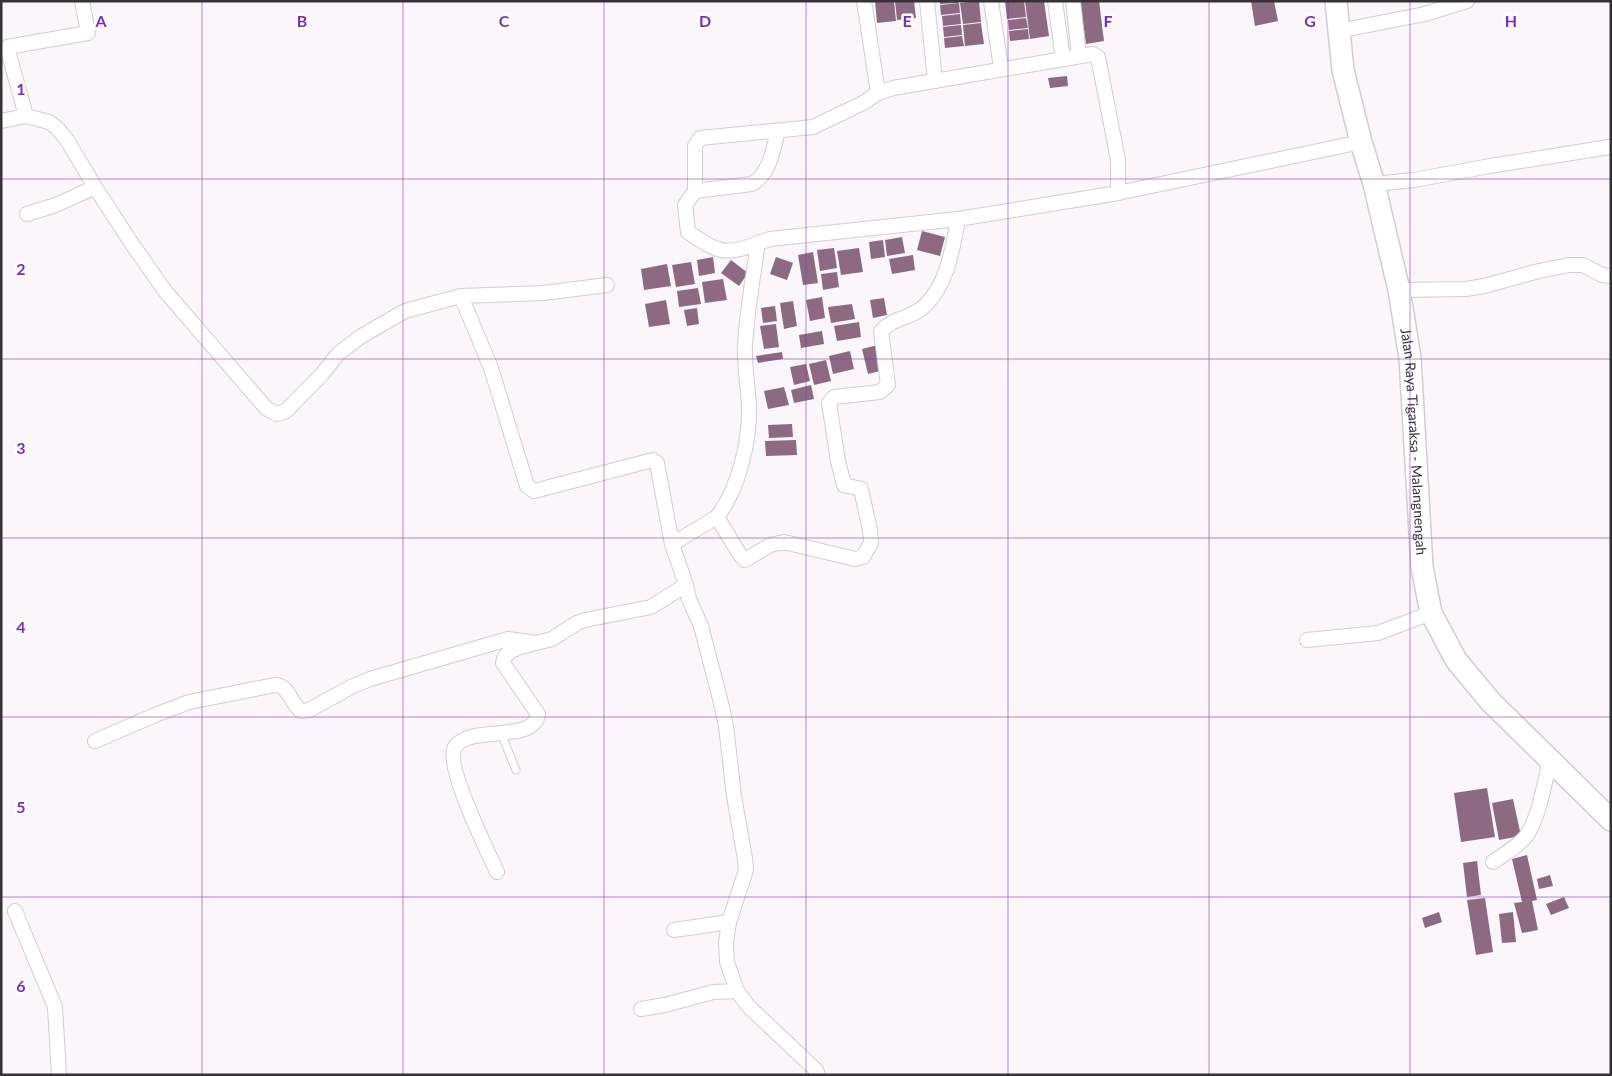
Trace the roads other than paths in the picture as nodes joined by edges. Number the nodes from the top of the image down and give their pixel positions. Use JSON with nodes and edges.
{"nodes":[{"id":1,"x":82,"y":1,"type":"edge"},
{"id":2,"x":864,"y":1,"type":"edge"},
{"id":3,"x":927,"y":1,"type":"edge"},
{"id":4,"x":991,"y":1,"type":"edge"},
{"id":5,"x":1055,"y":1,"type":"edge"},
{"id":6,"x":1073,"y":1,"type":"edge"},
{"id":7,"x":1336,"y":1,"type":"edge"},
{"id":8,"x":1467,"y":1,"type":"edge"},
{"id":9,"x":1338,"y":31,"type":"junction"},
{"id":10,"x":1079,"y":56,"type":"junction"},
{"id":11,"x":1063,"y":59,"type":"junction"},
{"id":12,"x":1001,"y":68,"type":"junction"},
{"id":13,"x":935,"y":81,"type":"junction"},
{"id":14,"x":878,"y":93,"type":"junction"},
{"id":15,"x":26,"y":116,"type":"junction"},
{"id":16,"x":1,"y":121,"type":"edge"},
{"id":17,"x":778,"y":131,"type":"junction"},
{"id":18,"x":1362,"y":142,"type":"junction"},
{"id":19,"x":1609,"y":146,"type":"dead end"},
{"id":20,"x":1374,"y":184,"type":"junction"},
{"id":21,"x":95,"y":187,"type":"junction"},
{"id":22,"x":695,"y":191,"type":"junction"},
{"id":23,"x":1118,"y":194,"type":"junction"},
{"id":24,"x":26,"y":214,"type":"dead end"},
{"id":25,"x":958,"y":219,"type":"junction"},
{"id":26,"x":758,"y":243,"type":"junction"},
{"id":27,"x":1611,"y":276,"type":"edge"},
{"id":28,"x":607,"y":284,"type":"dead end"},
{"id":29,"x":1399,"y":290,"type":"junction"},
{"id":30,"x":461,"y":296,"type":"junction"},
{"id":31,"x":717,"y":517,"type":"junction"},
{"id":32,"x":672,"y":544,"type":"junction"},
{"id":33,"x":686,"y":585,"type":"junction"},
{"id":34,"x":1431,"y":613,"type":"junction"},
{"id":35,"x":1307,"y":640,"type":"dead end"},
{"id":36,"x":536,"y":643,"type":"junction"},
{"id":37,"x":501,"y":733,"type":"junction"},
{"id":38,"x":95,"y":741,"type":"dead end"},
{"id":39,"x":1550,"y":760,"type":"junction"},
{"id":40,"x":516,"y":770,"type":"dead end"},
{"id":41,"x":1611,"y":820,"type":"edge"},
{"id":42,"x":1493,"y":862,"type":"dead end"},
{"id":43,"x":497,"y":872,"type":"dead end"},
{"id":44,"x":14,"y":911,"type":"dead end"},
{"id":45,"x":729,"y":922,"type":"junction"},
{"id":46,"x":674,"y":930,"type":"dead end"},
{"id":47,"x":737,"y":991,"type":"junction"},
{"id":48,"x":641,"y":1009,"type":"dead end"},
{"id":49,"x":59,"y":1075,"type":"edge"},
{"id":50,"x":818,"y":1075,"type":"edge"}],
"edges":[{"from":1,"to":15,"type":"street"},
{"from":2,"to":14,"type":"street"},
{"from":3,"to":13,"type":"street"},
{"from":4,"to":12,"type":"street"},
{"from":5,"to":11,"type":"street"},
{"from":6,"to":10,"type":"street"},
{"from":7,"to":9,"type":"main road","name":"Jalan Raya Tigaraksa - Malangnengah"},
{"from":8,"to":9,"type":"street"},
{"from":9,"to":18,"type":"main road","name":"Jalan Raya Tigaraksa - Malangnengah"},
{"from":10,"to":11,"type":"street"},
{"from":10,"to":23,"type":"street"},
{"from":11,"to":12,"type":"street"},
{"from":12,"to":13,"type":"street"},
{"from":13,"to":14,"type":"street"},
{"from":14,"to":17,"type":"street"},
{"from":15,"to":16,"type":"street"},
{"from":15,"to":21,"type":"street"},
{"from":17,"to":22,"type":"street"},
{"from":17,"to":22,"type":"street"},
{"from":18,"to":20,"type":"main road","name":"Jalan Raya Tigaraksa - Malangnengah"},
{"from":18,"to":23,"type":"street"},
{"from":19,"to":20,"type":"street"},
{"from":20,"to":29,"type":"main road","name":"Jalan Raya Tigaraksa - Malangnengah"},
{"from":21,"to":24,"type":"street"},
{"from":21,"to":30,"type":"street"},
{"from":22,"to":26,"type":"street"},
{"from":23,"to":25,"type":"street"},
{"from":25,"to":26,"type":"street"},
{"from":25,"to":31,"type":"street"},
{"from":26,"to":31,"type":"street"},
{"from":27,"to":29,"type":"street"},
{"from":28,"to":30,"type":"street"},
{"from":29,"to":34,"type":"main road","name":"Jalan Raya Tigaraksa - Malangnengah"},
{"from":30,"to":32,"type":"street"},
{"from":31,"to":32,"type":"street"},
{"from":32,"to":33,"type":"street"},
{"from":33,"to":36,"type":"street"},
{"from":33,"to":45,"type":"street"},
{"from":34,"to":35,"type":"street"},
{"from":34,"to":39,"type":"main road","name":"Jalan Raya Tigaraksa - Malangnengah"},
{"from":36,"to":37,"type":"street"},
{"from":36,"to":38,"type":"street"},
{"from":37,"to":40,"type":"lane"},
{"from":37,"to":43,"type":"street"},
{"from":39,"to":41,"type":"main road","name":"Jalan Raya Tigaraksa - Malangnengah"},
{"from":39,"to":42,"type":"street"},
{"from":44,"to":49,"type":"street"},
{"from":45,"to":46,"type":"street"},
{"from":45,"to":47,"type":"street"},
{"from":47,"to":48,"type":"street"},
{"from":47,"to":50,"type":"street"}]}
